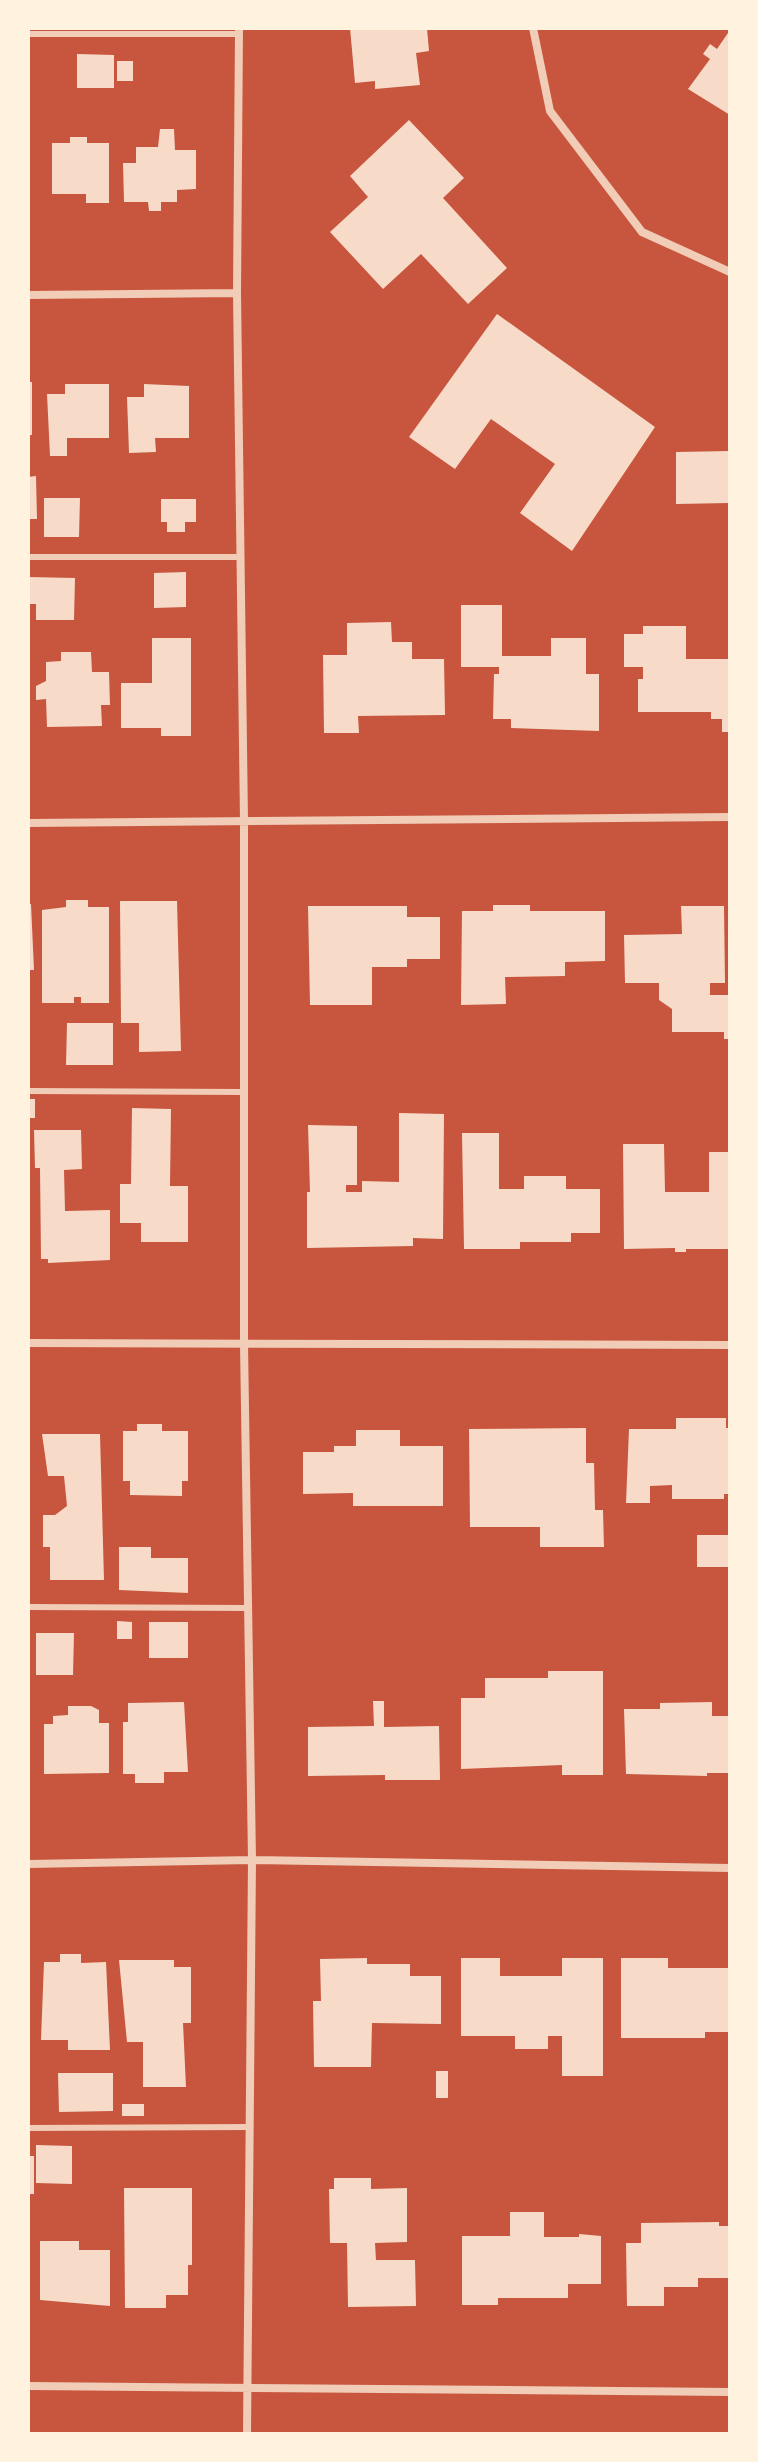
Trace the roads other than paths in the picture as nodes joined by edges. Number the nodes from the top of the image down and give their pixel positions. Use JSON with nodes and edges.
{"nodes":[{"id":1,"x":533,"y":28,"type":"edge"},
{"id":2,"x":239,"y":31,"type":"edge"},
{"id":3,"x":28,"y":34,"type":"edge"},
{"id":4,"x":730,"y":272,"type":"edge"},
{"id":5,"x":237,"y":293,"type":"junction"},
{"id":6,"x":28,"y":295,"type":"edge"},
{"id":7,"x":28,"y":557,"type":"edge"},
{"id":8,"x":240,"y":557,"type":"junction"},
{"id":9,"x":730,"y":817,"type":"edge"},
{"id":10,"x":244,"y":821,"type":"junction"},
{"id":11,"x":28,"y":823,"type":"edge"},
{"id":12,"x":28,"y":1091,"type":"edge"},
{"id":13,"x":244,"y":1092,"type":"junction"},
{"id":14,"x":28,"y":1343,"type":"edge"},
{"id":15,"x":244,"y":1344,"type":"junction"},
{"id":16,"x":730,"y":1345,"type":"edge"},
{"id":17,"x":28,"y":1607,"type":"edge"},
{"id":18,"x":248,"y":1608,"type":"junction"},
{"id":19,"x":252,"y":1860,"type":"junction"},
{"id":20,"x":28,"y":1864,"type":"edge"},
{"id":21,"x":730,"y":1868,"type":"edge"},
{"id":22,"x":250,"y":2127,"type":"junction"},
{"id":23,"x":28,"y":2128,"type":"edge"},
{"id":24,"x":28,"y":2386,"type":"edge"},
{"id":25,"x":247,"y":2386,"type":"junction"},
{"id":26,"x":730,"y":2392,"type":"edge"},
{"id":27,"x":247,"y":2434,"type":"edge"}],
"edges":[{"from":1,"to":4,"type":"street"},
{"from":2,"to":3,"type":"lane"},
{"from":2,"to":5,"type":"street"},
{"from":5,"to":6,"type":"street"},
{"from":5,"to":8,"type":"street"},
{"from":7,"to":8,"type":"lane"},
{"from":8,"to":10,"type":"street"},
{"from":9,"to":10,"type":"street"},
{"from":10,"to":11,"type":"street"},
{"from":10,"to":13,"type":"street"},
{"from":12,"to":13,"type":"lane"},
{"from":13,"to":15,"type":"street"},
{"from":14,"to":15,"type":"street"},
{"from":15,"to":16,"type":"street"},
{"from":15,"to":18,"type":"street"},
{"from":17,"to":18,"type":"lane"},
{"from":18,"to":19,"type":"street"},
{"from":19,"to":20,"type":"street"},
{"from":19,"to":21,"type":"street"},
{"from":19,"to":22,"type":"street"},
{"from":22,"to":23,"type":"lane"},
{"from":22,"to":25,"type":"street"},
{"from":24,"to":25,"type":"street"},
{"from":25,"to":26,"type":"street"},
{"from":25,"to":27,"type":"street"}]}
